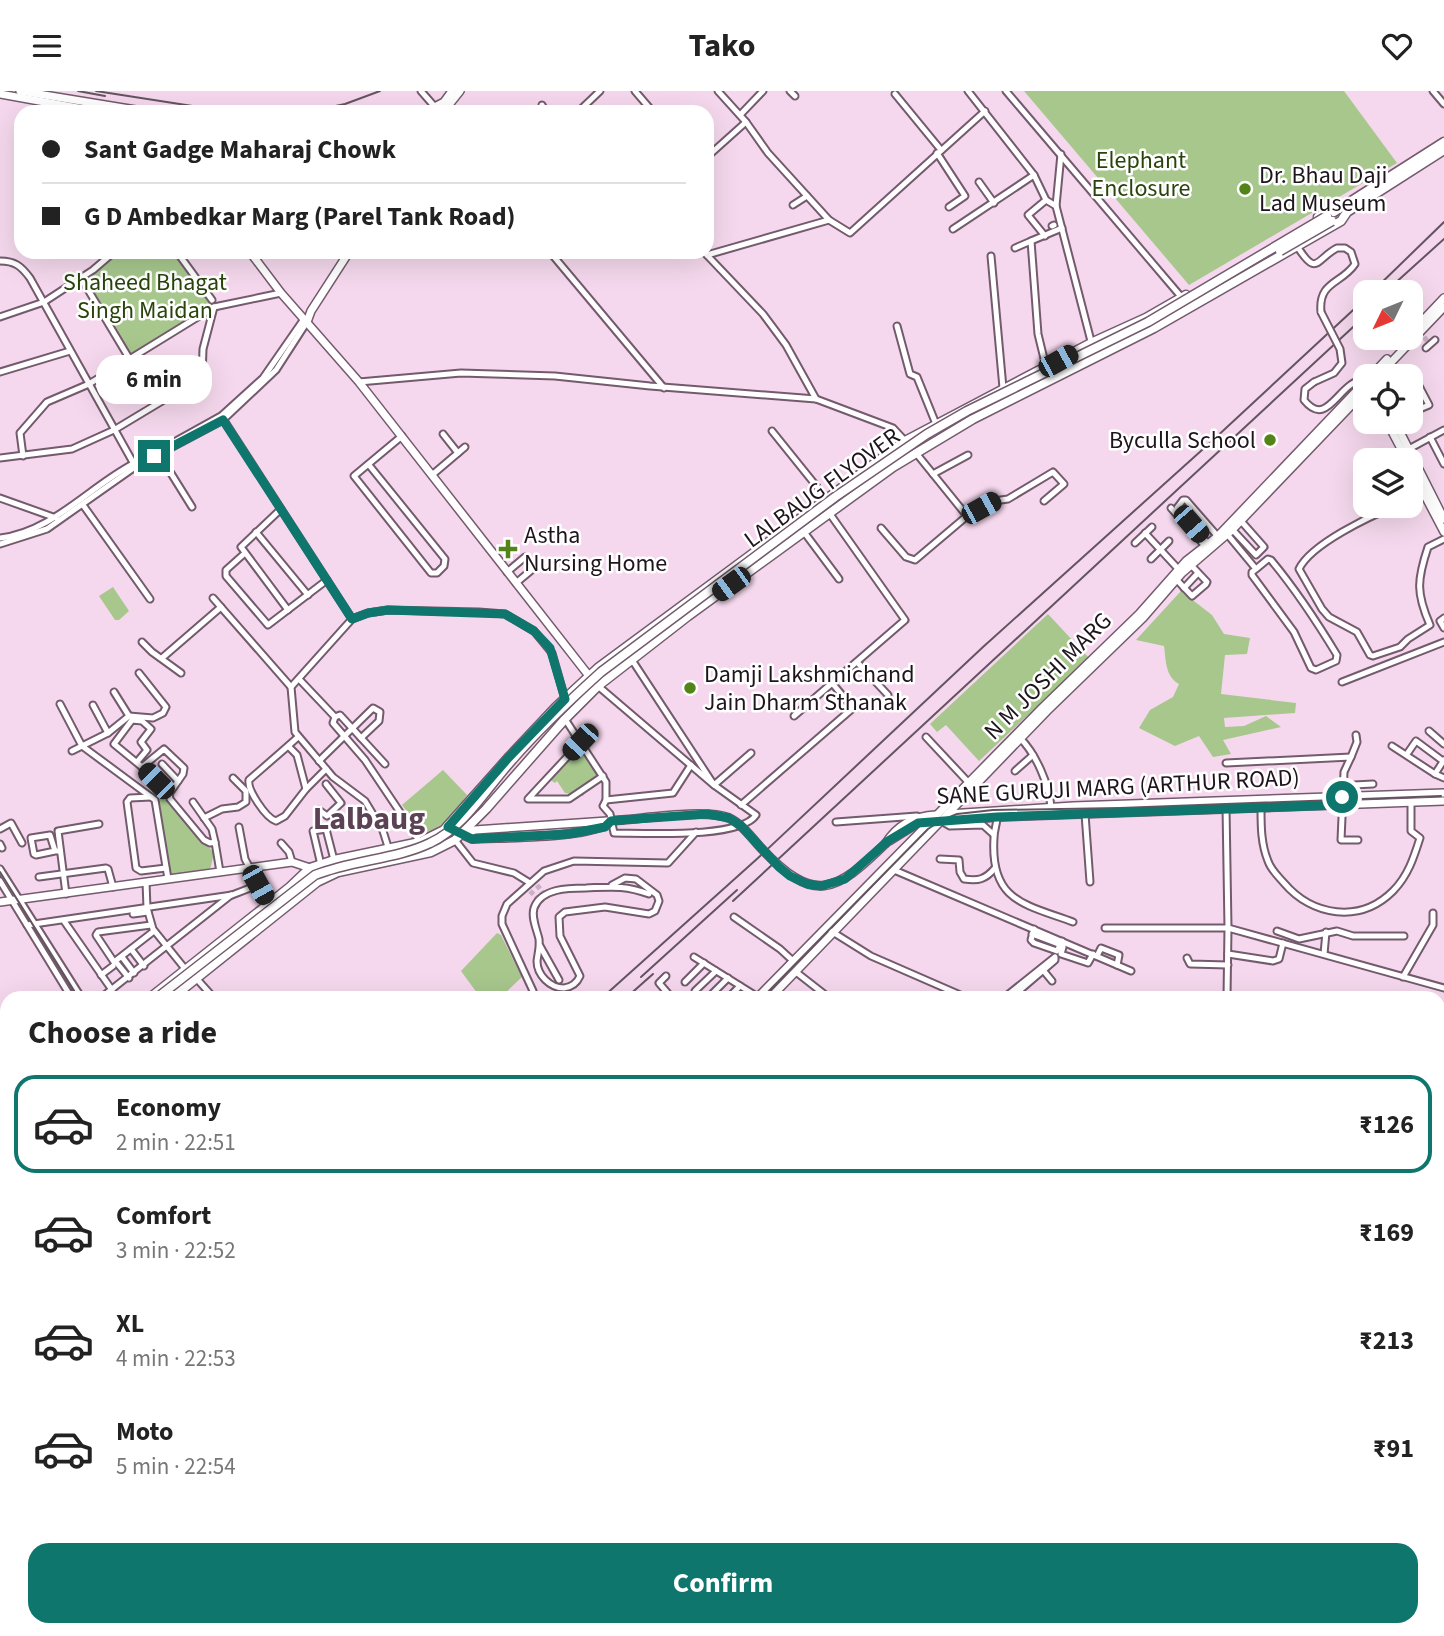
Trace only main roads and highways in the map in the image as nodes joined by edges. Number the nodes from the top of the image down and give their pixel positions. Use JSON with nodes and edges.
{"nodes":[{"id":1,"x":20,"y":91,"type":"edge"},
{"id":2,"x":452,"y":91,"type":"edge"},
{"id":3,"x":460,"y":91,"type":"edge"},
{"id":4,"x":3,"y":95,"type":"edge"},
{"id":5,"x":56,"y":97,"type":"junction"},
{"id":6,"x":49,"y":105,"type":"edge"},
{"id":7,"x":61,"y":105,"type":"edge"},
{"id":8,"x":105,"y":105,"type":"edge"},
{"id":9,"x":440,"y":105,"type":"edge"},
{"id":10,"x":446,"y":105,"type":"edge"},
{"id":11,"x":1444,"y":142,"type":"edge"},
{"id":12,"x":1444,"y":150,"type":"edge"},
{"id":13,"x":1342,"y":211,"type":"junction"},
{"id":14,"x":255,"y":259,"type":"edge"},
{"id":15,"x":342,"y":259,"type":"edge"},
{"id":16,"x":1442,"y":306,"type":"edge"},
{"id":17,"x":306,"y":320,"type":"junction"},
{"id":18,"x":1423,"y":326,"type":"edge"},
{"id":19,"x":1399,"y":350,"type":"edge"},
{"id":20,"x":1402,"y":350,"type":"edge"},
{"id":21,"x":1384,"y":364,"type":"edge"},
{"id":22,"x":1389,"y":364,"type":"edge"},
{"id":23,"x":1353,"y":398,"type":"edge"},
{"id":24,"x":1423,"y":485,"type":"edge"},
{"id":25,"x":1423,"y":487,"type":"edge"},
{"id":26,"x":1427,"y":493,"type":"junction"},
{"id":27,"x":1444,"y":519,"type":"edge"},
{"id":28,"x":1444,"y":532,"type":"edge"},
{"id":29,"x":589,"y":676,"type":"junction"},
{"id":30,"x":598,"y":686,"type":"junction"},
{"id":31,"x":1018,"y":737,"type":"junction"},
{"id":32,"x":1444,"y":793,"type":"edge"},
{"id":33,"x":962,"y":794,"type":"junction"},
{"id":34,"x":1342,"y":801,"type":"junction"},
{"id":35,"x":1444,"y":801,"type":"edge"},
{"id":36,"x":1226,"y":805,"type":"junction"},
{"id":37,"x":973,"y":811,"type":"junction"},
{"id":38,"x":1090,"y":811,"type":"junction"},
{"id":39,"x":1021,"y":812,"type":"junction"},
{"id":40,"x":947,"y":814,"type":"junction"},
{"id":41,"x":1036,"y":816,"type":"junction"},
{"id":42,"x":919,"y":819,"type":"junction"},
{"id":43,"x":940,"y":820,"type":"junction"},
{"id":44,"x":929,"y":822,"type":"junction"},
{"id":45,"x":448,"y":827,"type":"junction"},
{"id":46,"x":903,"y":832,"type":"junction"},
{"id":47,"x":458,"y":838,"type":"junction"},
{"id":48,"x":912,"y":841,"type":"junction"},
{"id":49,"x":887,"y":842,"type":"junction"},
{"id":50,"x":310,"y":869,"type":"junction"},
{"id":51,"x":0,"y":902,"type":"edge"},
{"id":52,"x":829,"y":930,"type":"junction"},
{"id":53,"x":159,"y":991,"type":"edge"},
{"id":54,"x":168,"y":991,"type":"edge"},
{"id":55,"x":180,"y":991,"type":"edge"},
{"id":56,"x":764,"y":991,"type":"edge"},
{"id":57,"x":777,"y":991,"type":"edge"}],
"edges":[{"from":1,"to":5,"type":"main road"},
{"from":2,"to":9,"type":"main road"},
{"from":3,"to":10,"type":"main road"},
{"from":4,"to":6,"type":"main road"},
{"from":5,"to":7,"type":"main road"},
{"from":5,"to":8,"type":"main road"},
{"from":11,"to":13,"type":"highway"},
{"from":12,"to":13,"type":"highway"},
{"from":13,"to":29,"type":"highway"},
{"from":13,"to":30,"type":"highway"},
{"from":13,"to":54,"type":"highway","name":"LALBAUG FLYOVER","bridge":true},
{"from":14,"to":17,"type":"main road"},
{"from":15,"to":17,"type":"main road"},
{"from":16,"to":18,"type":"main road"},
{"from":17,"to":29,"type":"main road"},
{"from":19,"to":21,"type":"main road"},
{"from":20,"to":22,"type":"main road"},
{"from":23,"to":31,"type":"main road","name":"N M JOSHI MARG"},
{"from":24,"to":26,"type":"main road"},
{"from":25,"to":26,"type":"main road"},
{"from":26,"to":27,"type":"main road"},
{"from":26,"to":28,"type":"main road"},
{"from":29,"to":30,"type":"main road"},
{"from":29,"to":45,"type":"highway"},
{"from":30,"to":47,"type":"highway"},
{"from":31,"to":33,"type":"main road","name":"N M JOSHI MARG"},
{"from":31,"to":33,"type":"main road","name":"N M JOSHI MARG"},
{"from":32,"to":34,"type":"main road","name":"SANE GURUJI MARG (ARTHUR ROAD)"},
{"from":33,"to":37,"type":"main road"},
{"from":33,"to":40,"type":"main road","name":"N M JOSHI MARG"},
{"from":33,"to":43,"type":"main road","name":"N M JOSHI MARG"},
{"from":34,"to":35,"type":"main road","name":"SANE GURUJI MARG (ARTHUR ROAD)"},
{"from":34,"to":36,"type":"main road","name":"SANE GURUJI MARG (ARTHUR ROAD)"},
{"from":34,"to":36,"type":"main road","name":"SANE GURUJI MARG (ARTHUR ROAD)"},
{"from":36,"to":38,"type":"main road","name":"SANE GURUJI MARG (ARTHUR ROAD)"},
{"from":37,"to":39,"type":"main road","name":"SANE GURUJI MARG (ARTHUR ROAD)"},
{"from":37,"to":40,"type":"main road","name":"SANE GURUJI MARG (ARTHUR ROAD)"},
{"from":38,"to":41,"type":"main road","name":"SANE GURUJI MARG (ARTHUR ROAD)"},
{"from":38,"to":41,"type":"main road","name":"SANE GURUJI MARG (ARTHUR ROAD)"},
{"from":39,"to":41,"type":"main road","name":"SANE GURUJI MARG (ARTHUR ROAD)"},
{"from":39,"to":43,"type":"main road","name":"SANE GURUJI MARG (ARTHUR ROAD)"},
{"from":40,"to":43,"type":"main road","name":"N M JOSHI MARG"},
{"from":42,"to":43,"type":"main road","name":"SANE GURUJI MARG (ARTHUR ROAD)"},
{"from":42,"to":44,"type":"main road","name":"SANE GURUJI MARG (ARTHUR ROAD)"},
{"from":42,"to":46,"type":"main road"},
{"from":42,"to":49,"type":"main road"},
{"from":43,"to":44,"type":"main road","name":"SANE GURUJI MARG (ARTHUR ROAD)"},
{"from":43,"to":52,"type":"main road","name":"N M JOSHI MARG"},
{"from":44,"to":48,"type":"main road","name":"N M JOSHI MARG"},
{"from":45,"to":47,"type":"main road"},
{"from":45,"to":50,"type":"highway"},
{"from":46,"to":48,"type":"main road"},
{"from":46,"to":49,"type":"main road"},
{"from":47,"to":49,"type":"main road","bridge":true},
{"from":47,"to":55,"type":"highway"},
{"from":48,"to":52,"type":"main road","name":"N M JOSHI MARG"},
{"from":50,"to":51,"type":"main road"},
{"from":50,"to":53,"type":"highway"},
{"from":52,"to":56,"type":"main road","name":"N M JOSHI MARG"},
{"from":52,"to":57,"type":"main road","name":"N M JOSHI MARG"}]}
